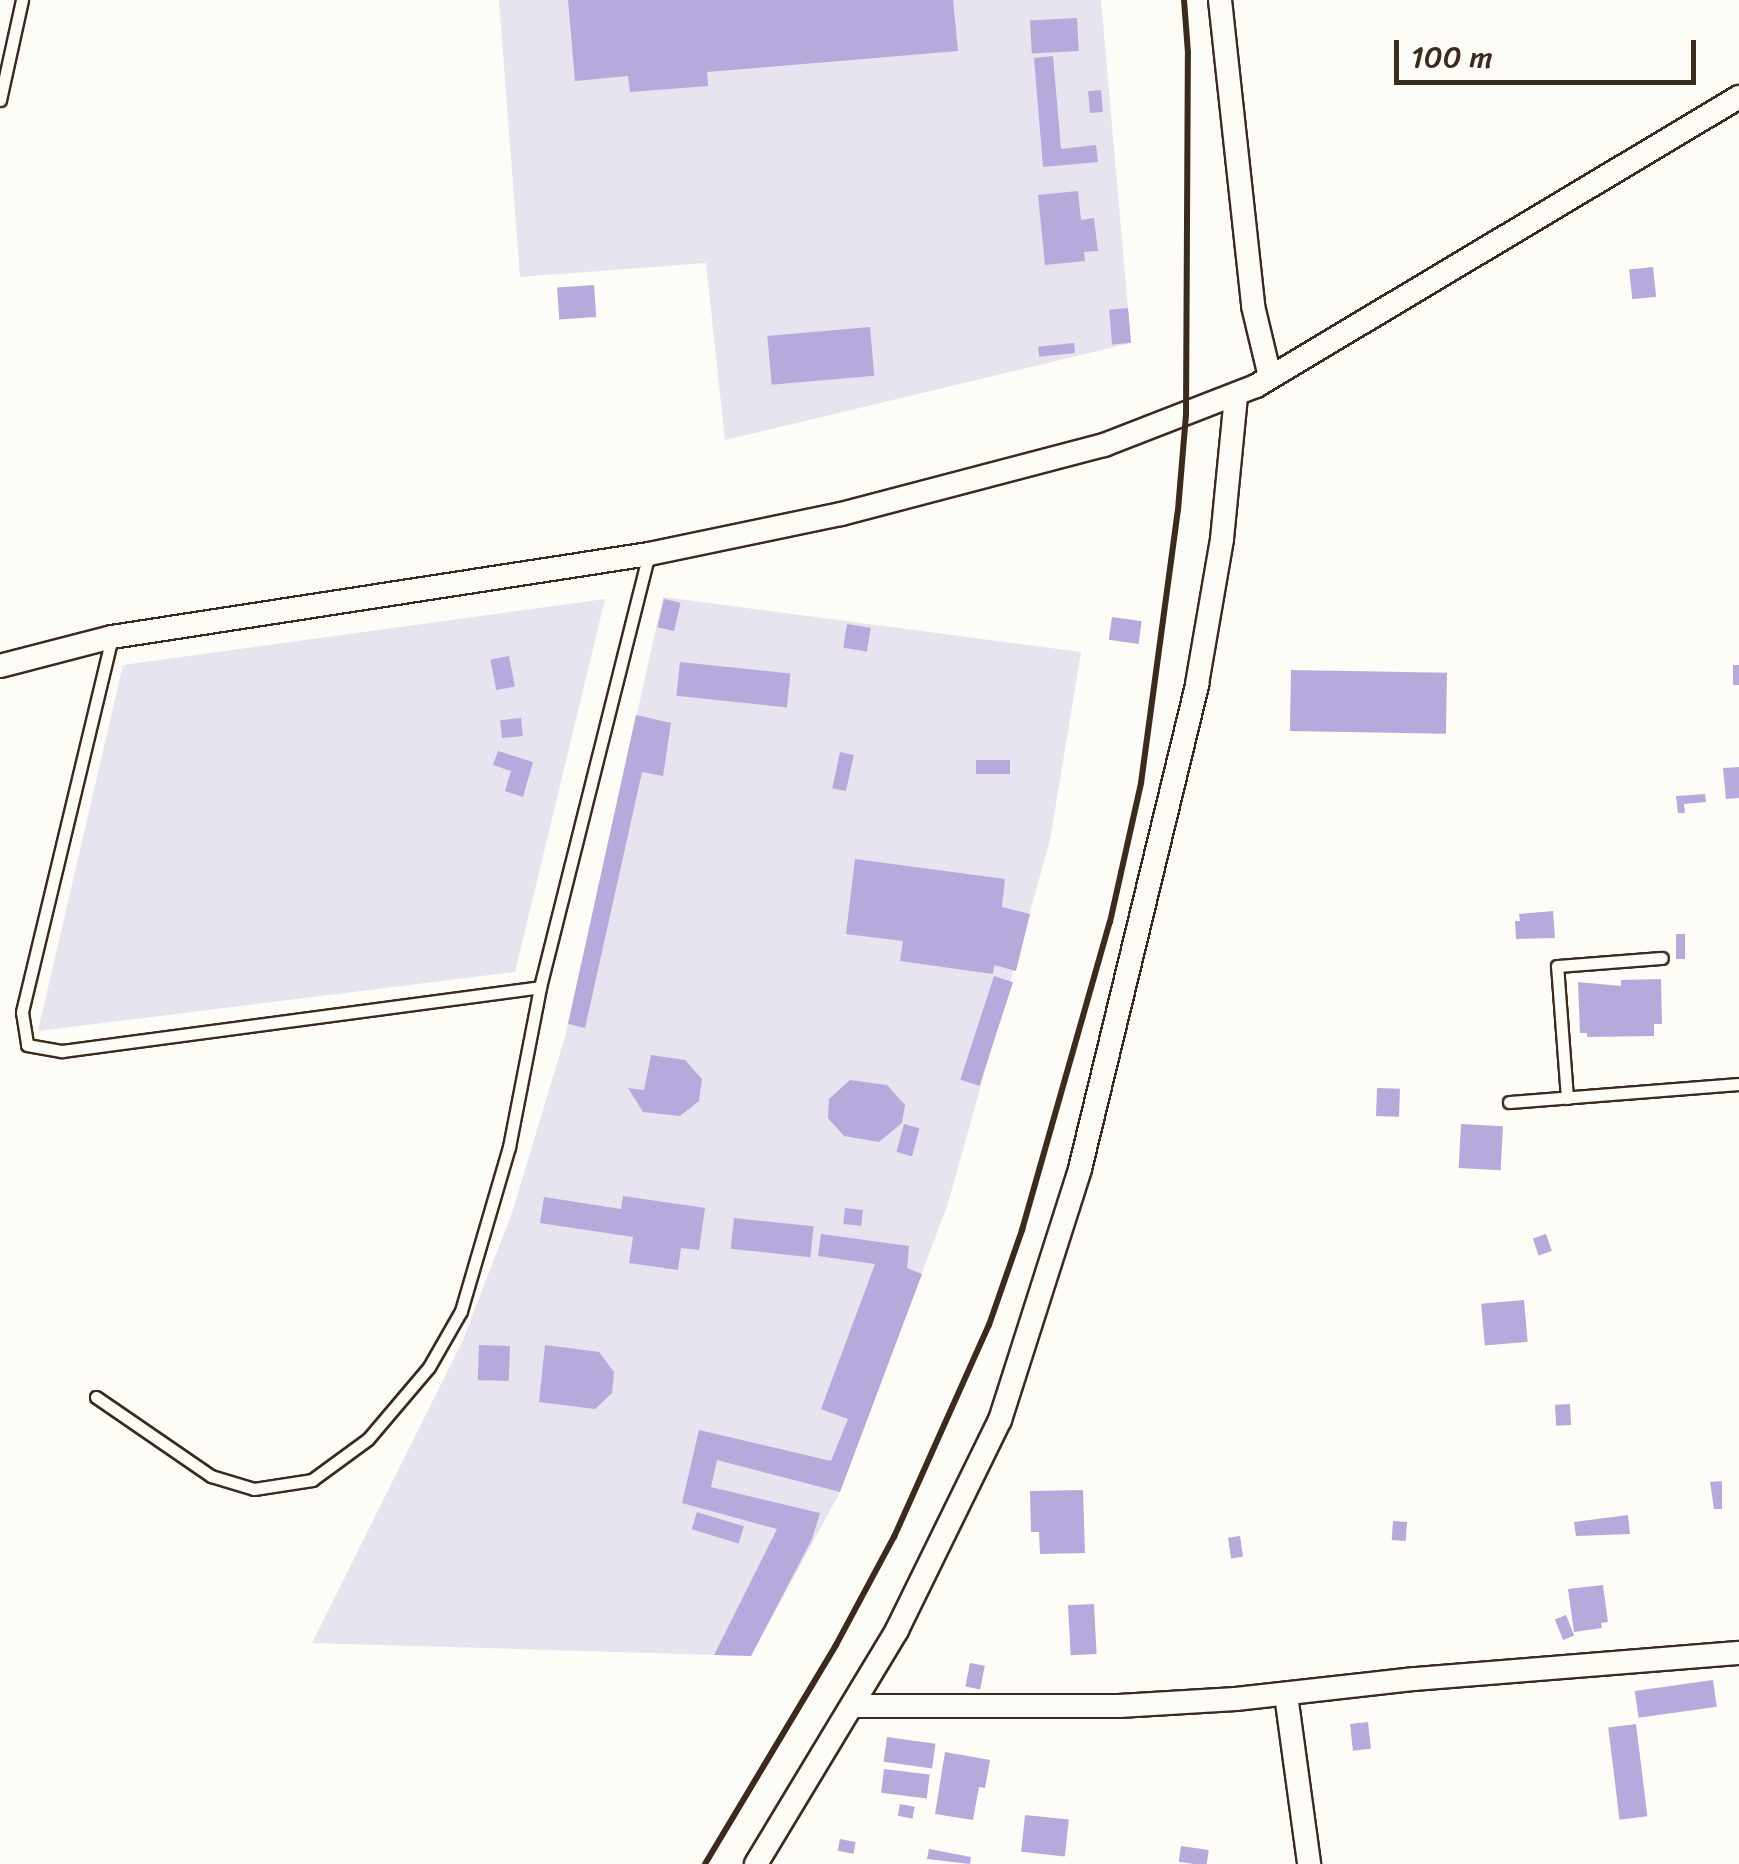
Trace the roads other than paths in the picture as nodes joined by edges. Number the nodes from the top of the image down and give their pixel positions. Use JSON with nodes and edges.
{"nodes":[{"id":1,"x":22,"y":0,"type":"edge"},
{"id":2,"x":1220,"y":0,"type":"edge"},
{"id":3,"x":1739,"y":97,"type":"edge"},
{"id":4,"x":0,"y":100,"type":"edge"},
{"id":5,"x":1270,"y":377,"type":"junction"},
{"id":6,"x":1236,"y":397,"type":"junction"},
{"id":7,"x":649,"y":554,"type":"junction"},
{"id":8,"x":112,"y":637,"type":"junction"},
{"id":9,"x":0,"y":666,"type":"edge"},
{"id":10,"x":1662,"y":958,"type":"dead end"},
{"id":11,"x":540,"y":987,"type":"junction"},
{"id":12,"x":1739,"y":1084,"type":"edge"},
{"id":13,"x":1566,"y":1098,"type":"junction"},
{"id":14,"x":1509,"y":1102,"type":"dead end"},
{"id":15,"x":96,"y":1396,"type":"dead end"},
{"id":16,"x":1739,"y":1653,"type":"edge"},
{"id":17,"x":1286,"y":1695,"type":"junction"},
{"id":18,"x":855,"y":1706,"type":"junction"},
{"id":19,"x":756,"y":1864,"type":"edge"},
{"id":20,"x":1309,"y":1864,"type":"edge"}],
"edges":[{"from":1,"to":4,"type":"lane"},
{"from":2,"to":5,"type":"street"},
{"from":3,"to":5,"type":"street"},
{"from":5,"to":6,"type":"street"},
{"from":6,"to":7,"type":"street"},
{"from":6,"to":18,"type":"street"},
{"from":7,"to":8,"type":"street"},
{"from":7,"to":11,"type":"lane"},
{"from":8,"to":9,"type":"street"},
{"from":8,"to":11,"type":"lane"},
{"from":10,"to":13,"type":"lane"},
{"from":11,"to":15,"type":"lane"},
{"from":12,"to":13,"type":"lane"},
{"from":13,"to":14,"type":"lane"},
{"from":16,"to":17,"type":"street"},
{"from":17,"to":18,"type":"street"},
{"from":17,"to":20,"type":"street"},
{"from":18,"to":19,"type":"street"}]}
